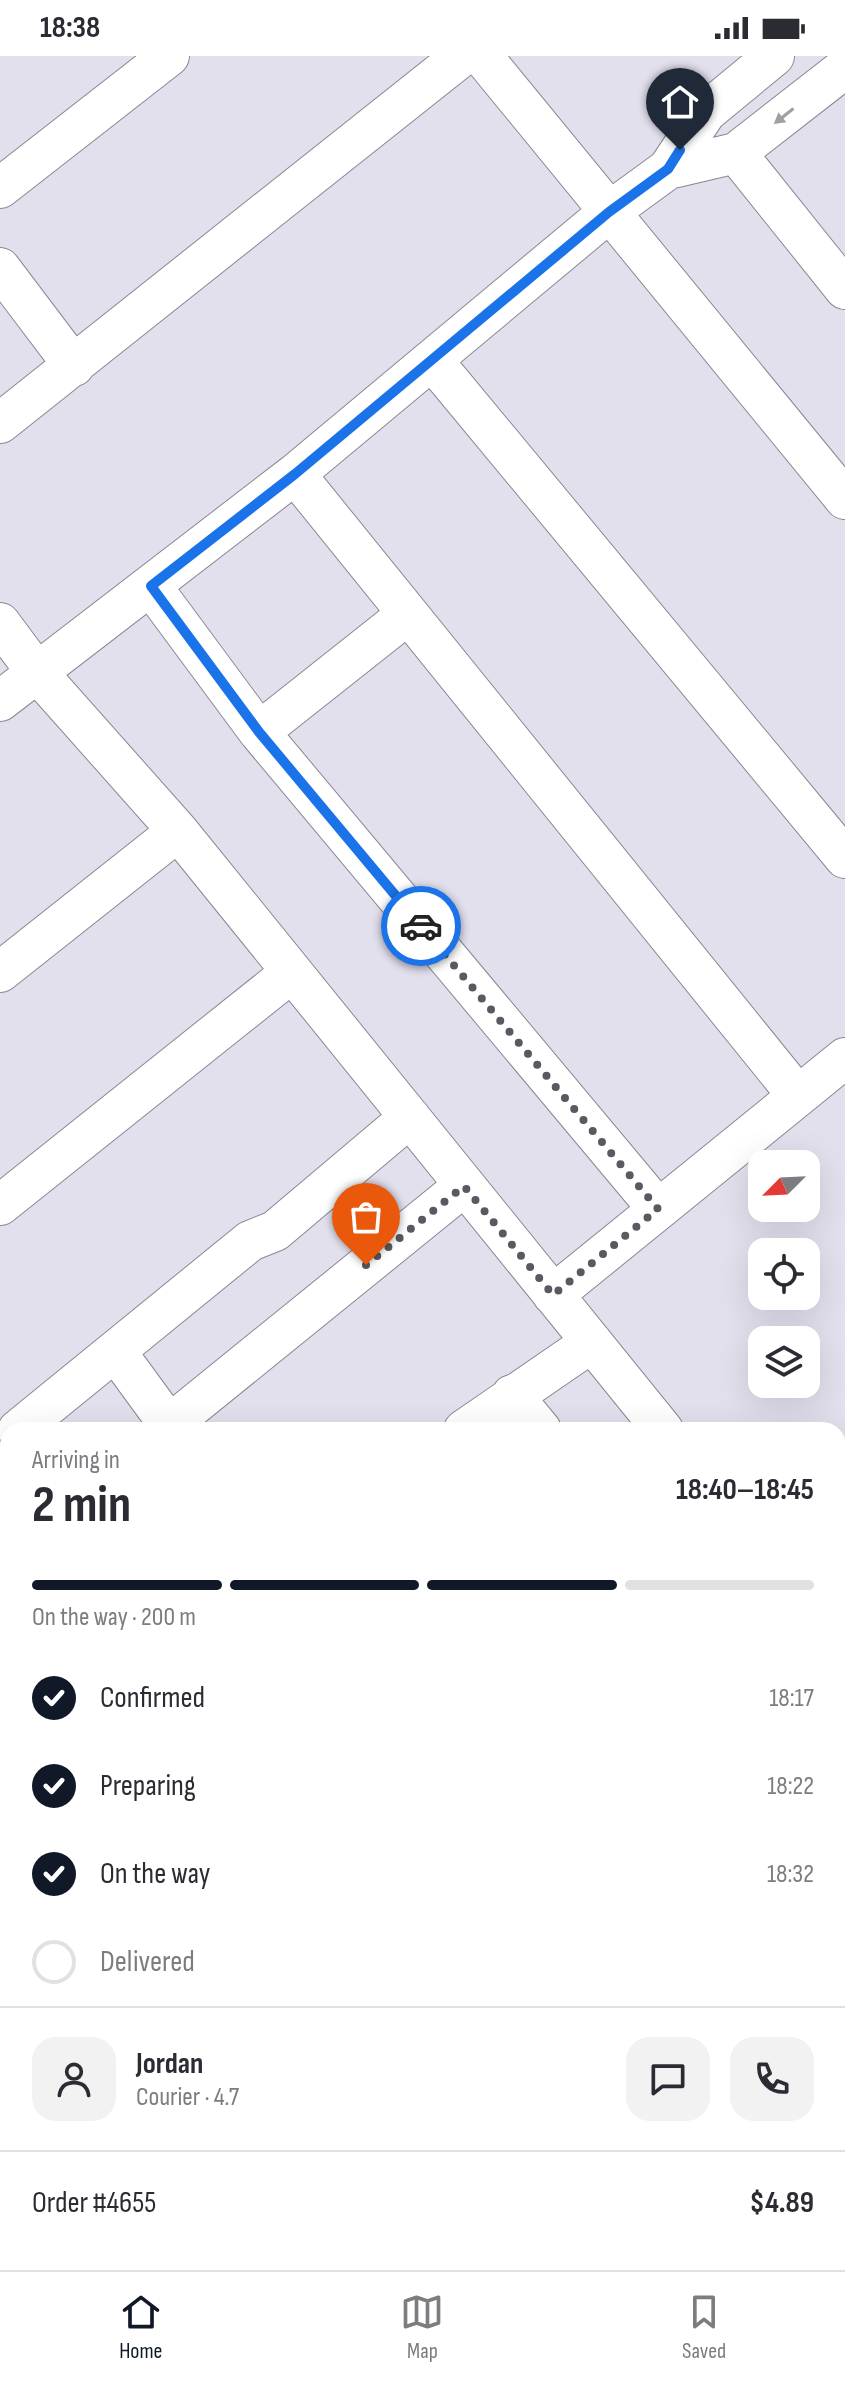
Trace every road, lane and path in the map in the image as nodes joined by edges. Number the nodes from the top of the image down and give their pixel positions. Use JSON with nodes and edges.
{"nodes":[{"id":1,"x":169,"y":56,"type":"edge"},
{"id":2,"x":462,"y":56,"type":"edge"},
{"id":3,"x":482,"y":56,"type":"edge"},
{"id":4,"x":774,"y":56,"type":"edge"},
{"id":5,"x":845,"y":68,"type":"edge"},
{"id":6,"x":736,"y":153,"type":"junction"},
{"id":7,"x":668,"y":169,"type":"junction"},
{"id":8,"x":0,"y":188,"type":"edge"},
{"id":9,"x":609,"y":212,"type":"junction"},
{"id":10,"x":0,"y":268,"type":"edge"},
{"id":11,"x":845,"y":289,"type":"edge"},
{"id":12,"x":432,"y":360,"type":"junction"},
{"id":13,"x":74,"y":366,"type":"junction"},
{"id":14,"x":0,"y":423,"type":"edge"},
{"id":15,"x":295,"y":474,"type":"junction"},
{"id":16,"x":845,"y":499,"type":"edge"},
{"id":17,"x":151,"y":586,"type":"junction"},
{"id":18,"x":408,"y":614,"type":"junction"},
{"id":19,"x":0,"y":623,"type":"edge"},
{"id":20,"x":35,"y":670,"type":"junction"},
{"id":21,"x":0,"y":701,"type":"edge"},
{"id":22,"x":259,"y":732,"type":"junction"},
{"id":23,"x":178,"y":831,"type":"junction"},
{"id":24,"x":845,"y":858,"type":"edge"},
{"id":25,"x":0,"y":972,"type":"edge"},
{"id":26,"x":292,"y":972,"type":"junction"},
{"id":27,"x":845,"y":1058,"type":"edge"},
{"id":28,"x":798,"y":1096,"type":"junction"},
{"id":29,"x":410,"y":1117,"type":"junction"},
{"id":30,"x":464,"y":1186,"type":"junction"},
{"id":31,"x":0,"y":1205,"type":"edge"},
{"id":32,"x":658,"y":1209,"type":"junction"},
{"id":33,"x":553,"y":1295,"type":"junction"},
{"id":34,"x":592,"y":1342,"type":"junction"},
{"id":35,"x":116,"y":1352,"type":"junction"},
{"id":36,"x":512,"y":1395,"type":"junction"},
{"id":37,"x":28,"y":1422,"type":"edge"},
{"id":38,"x":165,"y":1422,"type":"edge"},
{"id":39,"x":176,"y":1422,"type":"edge"},
{"id":40,"x":475,"y":1422,"type":"edge"},
{"id":41,"x":534,"y":1422,"type":"edge"},
{"id":42,"x":657,"y":1422,"type":"edge"}],
"edges":[{"from":1,"to":8,"type":"street"},
{"from":2,"to":13,"type":"street"},
{"from":3,"to":9,"type":"street"},
{"from":4,"to":7,"type":"street"},
{"from":5,"to":6,"type":"street","one_way":true},
{"from":6,"to":7,"type":"street"},
{"from":6,"to":11,"type":"street"},
{"from":7,"to":9,"type":"street"},
{"from":9,"to":12,"type":"street"},
{"from":9,"to":16,"type":"street"},
{"from":10,"to":13,"type":"street"},
{"from":12,"to":15,"type":"street"},
{"from":12,"to":24,"type":"street"},
{"from":13,"to":14,"type":"street"},
{"from":15,"to":17,"type":"street"},
{"from":15,"to":18,"type":"street"},
{"from":17,"to":20,"type":"street"},
{"from":17,"to":22,"type":"street"},
{"from":18,"to":22,"type":"street"},
{"from":18,"to":28,"type":"street"},
{"from":19,"to":20,"type":"street"},
{"from":20,"to":21,"type":"street"},
{"from":20,"to":23,"type":"street"},
{"from":22,"to":32,"type":"street"},
{"from":23,"to":25,"type":"street"},
{"from":23,"to":26,"type":"street"},
{"from":26,"to":29,"type":"street"},
{"from":26,"to":31,"type":"street"},
{"from":27,"to":28,"type":"street"},
{"from":28,"to":32,"type":"street"},
{"from":29,"to":30,"type":"street"},
{"from":29,"to":35,"type":"street"},
{"from":30,"to":33,"type":"street"},
{"from":30,"to":39,"type":"street"},
{"from":32,"to":33,"type":"street"},
{"from":33,"to":34,"type":"street"},
{"from":34,"to":36,"type":"street"},
{"from":34,"to":42,"type":"street"},
{"from":35,"to":37,"type":"street"},
{"from":35,"to":38,"type":"street"},
{"from":36,"to":40,"type":"street"},
{"from":36,"to":41,"type":"street"}]}
